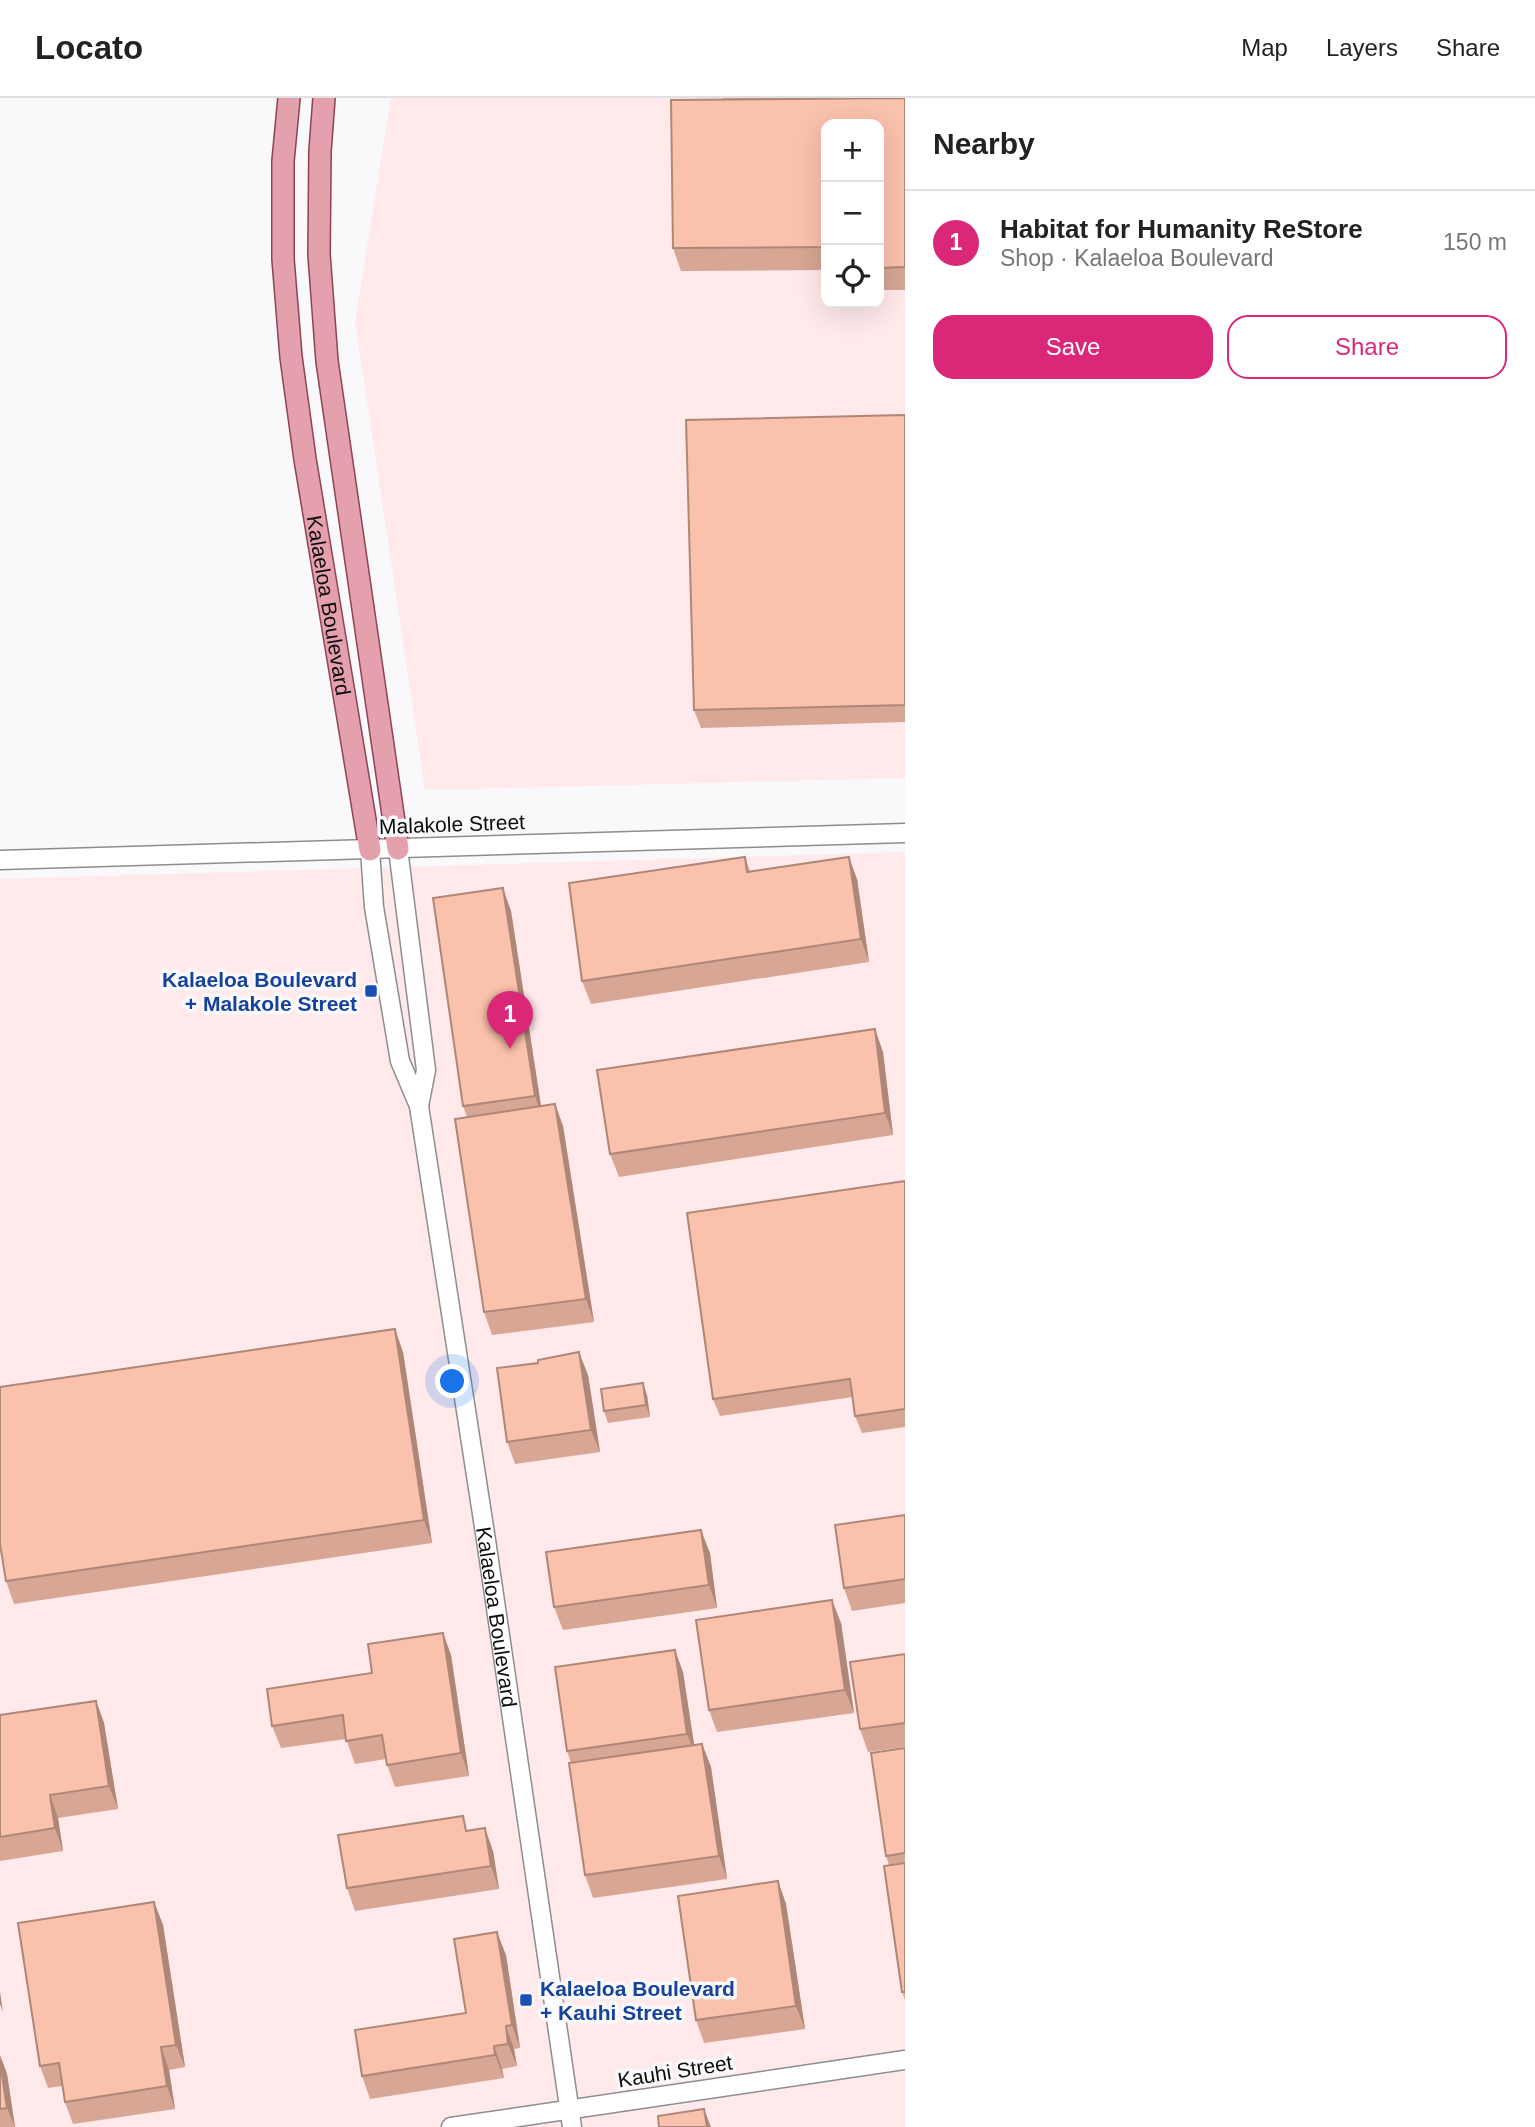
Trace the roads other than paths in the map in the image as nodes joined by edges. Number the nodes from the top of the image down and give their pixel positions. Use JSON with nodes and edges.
{"nodes":[{"id":1,"x":289,"y":98,"type":"edge"},
{"id":2,"x":324,"y":98,"type":"edge"},
{"id":3,"x":905,"y":833,"type":"edge"},
{"id":4,"x":398,"y":849,"type":"junction"},
{"id":5,"x":370,"y":850,"type":"junction"},
{"id":6,"x":0,"y":860,"type":"edge"},
{"id":7,"x":419,"y":1106,"type":"junction"},
{"id":8,"x":905,"y":2060,"type":"edge"},
{"id":9,"x":571,"y":2118,"type":"edge"},
{"id":10,"x":451,"y":2127,"type":"edge"}],
"edges":[{"from":1,"to":5,"type":"main road","name":"Kalaeloa Boulevard"},
{"from":2,"to":4,"type":"main road","name":"Kalaeloa Boulevard"},
{"from":3,"to":4,"type":"street","name":"Malakole Street"},
{"from":4,"to":5,"type":"street","name":"Malakole Street"},
{"from":4,"to":7,"type":"street","name":"Kalaeloa Boulevard"},
{"from":5,"to":6,"type":"street","name":"Malakole Street"},
{"from":5,"to":7,"type":"street","name":"Kalaeloa Boulevard"},
{"from":7,"to":9,"type":"street","name":"Kalaeloa Boulevard"},
{"from":8,"to":9,"type":"street","name":"Kauhi Street"},
{"from":9,"to":10,"type":"street","name":"Kauhi Street"}]}
